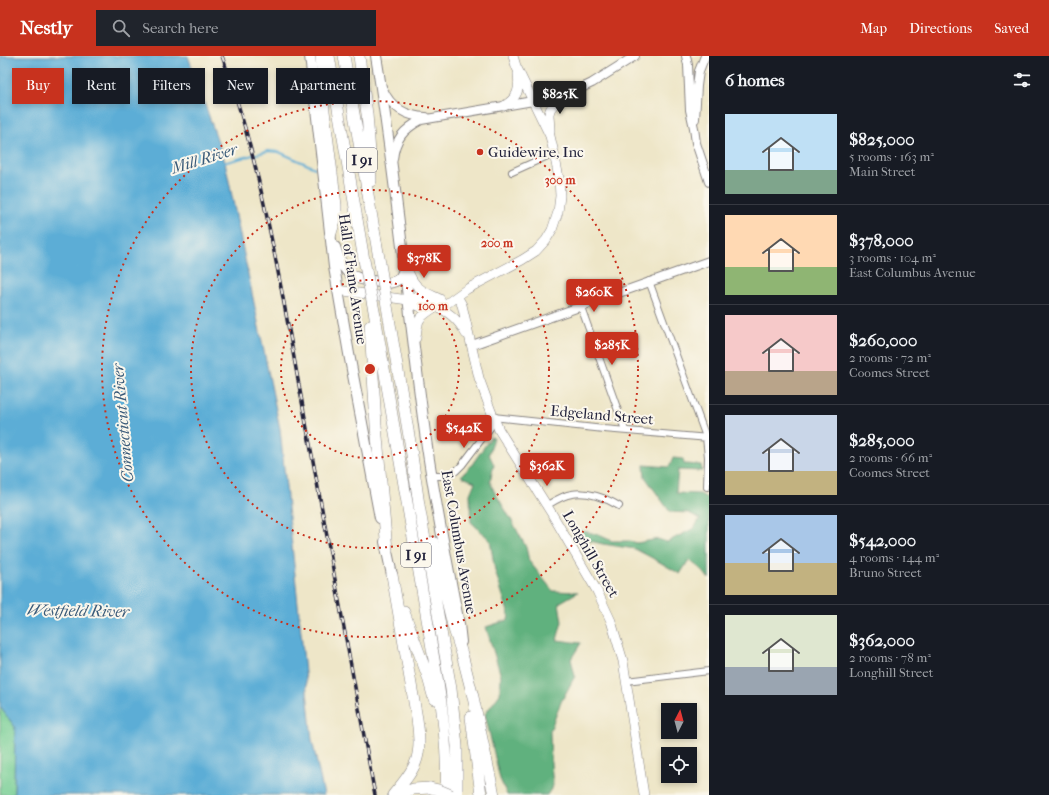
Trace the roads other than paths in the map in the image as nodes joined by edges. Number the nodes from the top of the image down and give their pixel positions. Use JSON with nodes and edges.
{"nodes":[{"id":1,"x":310,"y":56,"type":"edge"},
{"id":2,"x":321,"y":56,"type":"edge"},
{"id":3,"x":329,"y":56,"type":"edge"},
{"id":4,"x":344,"y":56,"type":"edge"},
{"id":5,"x":359,"y":56,"type":"edge"},
{"id":6,"x":376,"y":56,"type":"edge"},
{"id":7,"x":513,"y":56,"type":"edge"},
{"id":8,"x":635,"y":56,"type":"edge"},
{"id":9,"x":686,"y":56,"type":"edge"},
{"id":10,"x":705,"y":56,"type":"edge"},
{"id":11,"x":516,"y":66,"type":"junction"},
{"id":12,"x":380,"y":82,"type":"junction"},
{"id":13,"x":569,"y":94,"type":"junction"},
{"id":14,"x":533,"y":101,"type":"junction"},
{"id":15,"x":504,"y":106,"type":"junction"},
{"id":16,"x":432,"y":117,"type":"junction"},
{"id":17,"x":694,"y":128,"type":"junction"},
{"id":18,"x":550,"y":136,"type":"junction"},
{"id":19,"x":554,"y":153,"type":"junction"},
{"id":20,"x":392,"y":168,"type":"junction"},
{"id":21,"x":512,"y":172,"type":"dead end"},
{"id":22,"x":709,"y":182,"type":"edge"},
{"id":23,"x":372,"y":219,"type":"junction"},
{"id":24,"x":330,"y":236,"type":"junction"},
{"id":25,"x":709,"y":261,"type":"edge"},
{"id":26,"x":404,"y":264,"type":"junction"},
{"id":27,"x":650,"y":282,"type":"junction"},
{"id":28,"x":337,"y":290,"type":"junction"},
{"id":29,"x":457,"y":296,"type":"junction"},
{"id":30,"x":408,"y":300,"type":"junction"},
{"id":31,"x":438,"y":303,"type":"junction"},
{"id":32,"x":581,"y":307,"type":"junction"},
{"id":33,"x":372,"y":316,"type":"junction"},
{"id":34,"x":472,"y":345,"type":"junction"},
{"id":35,"x":415,"y":352,"type":"junction"},
{"id":36,"x":493,"y":417,"type":"junction"},
{"id":37,"x":625,"y":430,"type":"junction"},
{"id":38,"x":708,"y":437,"type":"edge"},
{"id":39,"x":411,"y":448,"type":"junction"},
{"id":40,"x":431,"y":476,"type":"junction"},
{"id":41,"x":707,"y":487,"type":"dead end"},
{"id":42,"x":546,"y":506,"type":"junction"},
{"id":43,"x":619,"y":506,"type":"dead end"},
{"id":44,"x":387,"y":550,"type":"junction"},
{"id":45,"x":392,"y":575,"type":"junction"},
{"id":46,"x":462,"y":654,"type":"junction"},
{"id":47,"x":709,"y":671,"type":"edge"},
{"id":48,"x":467,"y":673,"type":"junction"},
{"id":49,"x":626,"y":681,"type":"junction"},
{"id":50,"x":447,"y":775,"type":"junction"},
{"id":51,"x":393,"y":795,"type":"edge"},
{"id":52,"x":398,"y":795,"type":"edge"},
{"id":53,"x":446,"y":795,"type":"edge"},
{"id":54,"x":451,"y":795,"type":"edge"},
{"id":55,"x":457,"y":795,"type":"edge"},
{"id":56,"x":481,"y":795,"type":"edge"},
{"id":57,"x":494,"y":795,"type":"edge"},
{"id":58,"x":644,"y":795,"type":"edge"}],
"edges":[{"from":1,"to":24,"type":"main road","name":"Hall of Fame Avenue"},
{"from":2,"to":24,"type":"highway"},
{"from":3,"to":33,"type":"highway","number":"I 91","bridge":true},
{"from":4,"to":23,"type":"highway","number":"I 91"},
{"from":5,"to":23,"type":"highway"},
{"from":6,"to":12,"type":"main road","name":"East Columbus Avenue"},
{"from":7,"to":11,"type":"main road"},
{"from":8,"to":13,"type":"street"},
{"from":9,"to":17,"type":"street"},
{"from":10,"to":17,"type":"street"},
{"from":11,"to":14,"type":"main road"},
{"from":11,"to":15,"type":"main road"},
{"from":12,"to":16,"type":"street"},
{"from":12,"to":20,"type":"main road","name":"East Columbus Avenue"},
{"from":13,"to":14,"type":"street"},
{"from":13,"to":18,"type":"main road"},
{"from":14,"to":15,"type":"street"},
{"from":14,"to":18,"type":"main road"},
{"from":15,"to":16,"type":"street"},
{"from":16,"to":20,"type":"street"},
{"from":17,"to":22,"type":"street"},
{"from":18,"to":19,"type":"main road"},
{"from":19,"to":21,"type":"street"},
{"from":19,"to":29,"type":"main road"},
{"from":20,"to":26,"type":"main road","name":"East Columbus Avenue"},
{"from":23,"to":39,"type":"highway","number":"I 91","bridge":true},
{"from":24,"to":26,"type":"main road"},
{"from":24,"to":28,"type":"main road","name":"Hall of Fame Avenue"},
{"from":25,"to":27,"type":"street"},
{"from":26,"to":30,"type":"main road","name":"East Columbus Avenue"},
{"from":26,"to":31,"type":"main road"},
{"from":27,"to":32,"type":"street"},
{"from":27,"to":38,"type":"street"},
{"from":28,"to":30,"type":"main road"},
{"from":28,"to":44,"type":"main road","name":"Hall of Fame Avenue"},
{"from":29,"to":31,"type":"main road"},
{"from":29,"to":34,"type":"main road","name":"Longhill Street"},
{"from":30,"to":31,"type":"main road"},
{"from":30,"to":35,"type":"main road","name":"East Columbus Avenue"},
{"from":31,"to":34,"type":"main road"},
{"from":31,"to":35,"type":"main road"},
{"from":32,"to":34,"type":"street"},
{"from":32,"to":37,"type":"street"},
{"from":33,"to":44,"type":"highway"},
{"from":33,"to":50,"type":"highway","number":"I 91"},
{"from":34,"to":36,"type":"main road","name":"Longhill Street"},
{"from":35,"to":40,"type":"main road","name":"East Columbus Avenue"},
{"from":36,"to":37,"type":"street","name":"Edgeland Street"},
{"from":36,"to":40,"type":"street"},
{"from":36,"to":42,"type":"main road","name":"Longhill Street"},
{"from":37,"to":38,"type":"street","name":"Edgeland Street"},
{"from":38,"to":41,"type":"street"},
{"from":39,"to":46,"type":"highway"},
{"from":39,"to":55,"type":"highway","number":"I 91"},
{"from":40,"to":46,"type":"main road","name":"East Columbus Avenue"},
{"from":42,"to":43,"type":"street"},
{"from":42,"to":49,"type":"main road","name":"Longhill Street"},
{"from":44,"to":45,"type":"main road","name":"Hall of Fame Avenue"},
{"from":45,"to":50,"type":"highway"},
{"from":45,"to":51,"type":"highway"},
{"from":46,"to":48,"type":"highway"},
{"from":47,"to":49,"type":"street"},
{"from":48,"to":56,"type":"highway"},
{"from":48,"to":57,"type":"highway"},
{"from":49,"to":58,"type":"main road","name":"Longhill Street"},
{"from":50,"to":53,"type":"highway","number":"I 91"},
{"from":52,"to":54,"type":"highway","bridge":true}]}
